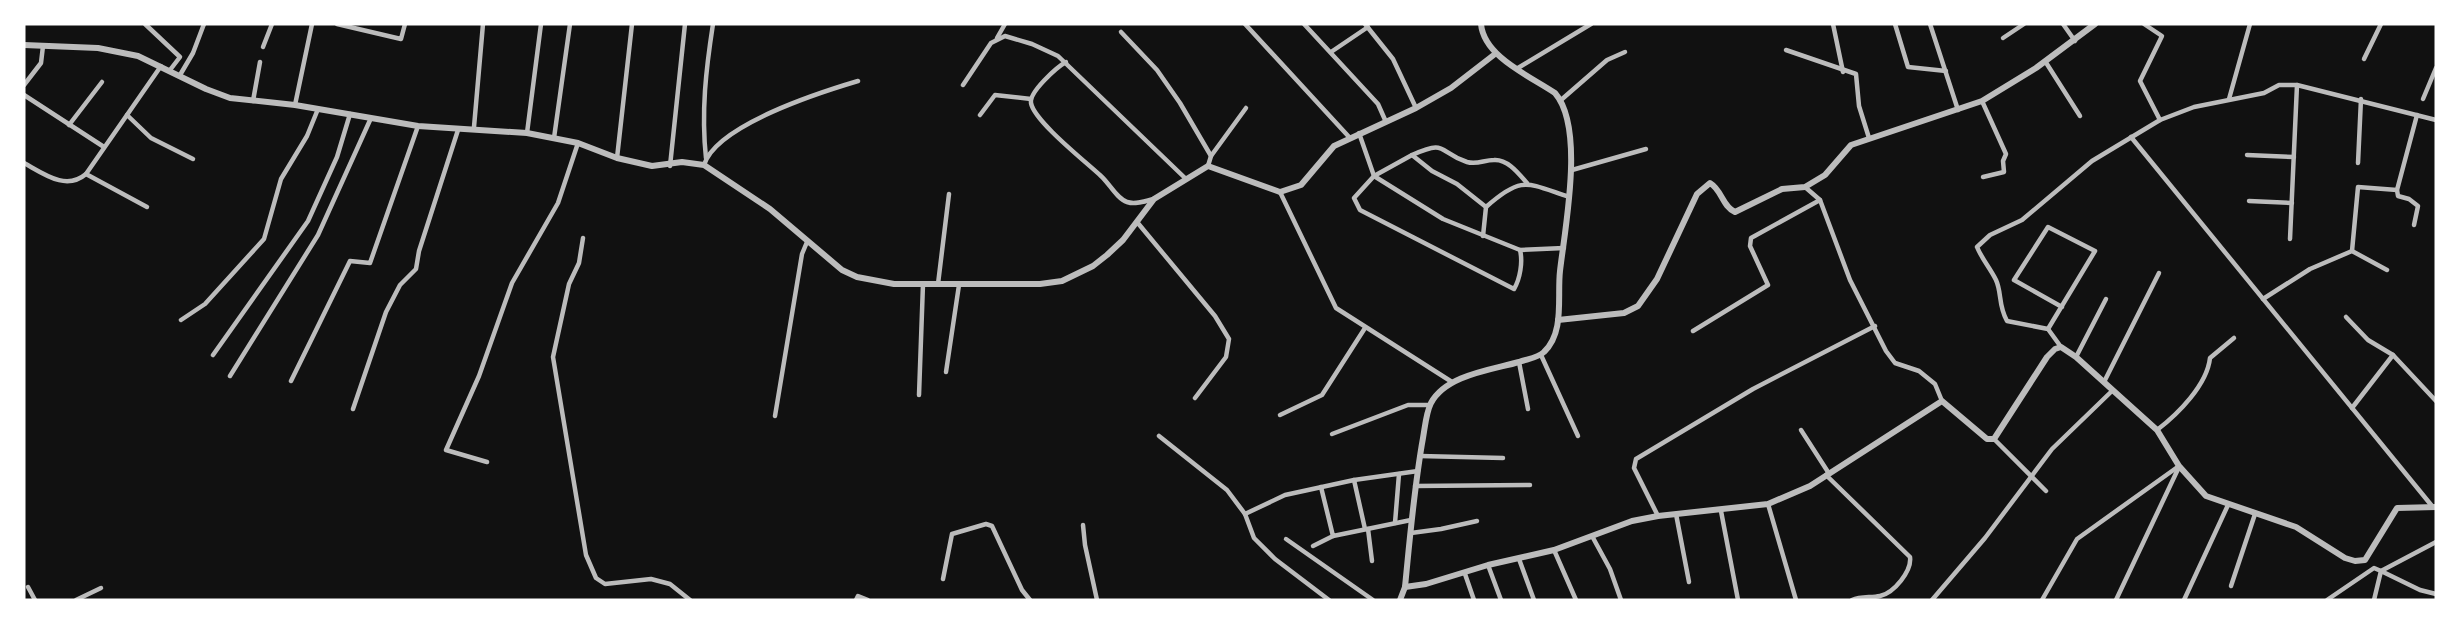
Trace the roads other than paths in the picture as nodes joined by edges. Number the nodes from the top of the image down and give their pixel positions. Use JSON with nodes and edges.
{"nodes":[{"id":1,"x":145,"y":24,"type":"edge"},
{"id":2,"x":204,"y":24,"type":"edge"},
{"id":3,"x":272,"y":24,"type":"edge"},
{"id":4,"x":312,"y":24,"type":"edge"},
{"id":5,"x":337,"y":24,"type":"edge"},
{"id":6,"x":405,"y":24,"type":"edge"},
{"id":7,"x":483,"y":24,"type":"edge"},
{"id":8,"x":541,"y":24,"type":"edge"},
{"id":9,"x":570,"y":24,"type":"edge"},
{"id":10,"x":632,"y":24,"type":"edge"},
{"id":11,"x":685,"y":24,"type":"edge"},
{"id":12,"x":713,"y":24,"type":"edge"},
{"id":13,"x":1005,"y":24,"type":"edge"},
{"id":14,"x":1245,"y":24,"type":"edge"},
{"id":15,"x":1304,"y":24,"type":"edge"},
{"id":16,"x":1481,"y":24,"type":"edge"},
{"id":17,"x":1591,"y":24,"type":"edge"},
{"id":18,"x":1833,"y":24,"type":"edge"},
{"id":19,"x":1895,"y":24,"type":"edge"},
{"id":20,"x":1930,"y":24,"type":"edge"},
{"id":21,"x":2024,"y":24,"type":"edge"},
{"id":22,"x":2063,"y":24,"type":"edge"},
{"id":23,"x":2095,"y":24,"type":"edge"},
{"id":24,"x":2145,"y":24,"type":"edge"},
{"id":25,"x":2250,"y":24,"type":"edge"},
{"id":26,"x":2381,"y":24,"type":"edge"},
{"id":27,"x":1366,"y":25,"type":"edge"},
{"id":28,"x":1121,"y":32,"type":"dead end"},
{"id":29,"x":997,"y":38,"type":"junction"},
{"id":30,"x":2003,"y":38,"type":"dead end"},
{"id":31,"x":2075,"y":41,"type":"junction"},
{"id":32,"x":24,"y":45,"type":"edge"},
{"id":33,"x":43,"y":46,"type":"junction"},
{"id":34,"x":263,"y":47,"type":"dead end"},
{"id":35,"x":1786,"y":50,"type":"dead end"},
{"id":36,"x":1331,"y":52,"type":"junction"},
{"id":37,"x":1624,"y":52,"type":"dead end"},
{"id":38,"x":1495,"y":54,"type":"junction"},
{"id":39,"x":2364,"y":59,"type":"dead end"},
{"id":40,"x":2045,"y":61,"type":"junction"},
{"id":41,"x":260,"y":63,"type":"dead end"},
{"id":42,"x":1066,"y":63,"type":"junction"},
{"id":43,"x":161,"y":66,"type":"junction"},
{"id":44,"x":1518,"y":68,"type":"junction"},
{"id":45,"x":2436,"y":68,"type":"edge"},
{"id":46,"x":170,"y":69,"type":"junction"},
{"id":47,"x":1946,"y":71,"type":"junction"},
{"id":48,"x":1843,"y":72,"type":"junction"},
{"id":49,"x":180,"y":75,"type":"junction"},
{"id":50,"x":858,"y":81,"type":"dead end"},
{"id":51,"x":102,"y":82,"type":"dead end"},
{"id":52,"x":24,"y":85,"type":"edge"},
{"id":53,"x":963,"y":85,"type":"dead end"},
{"id":54,"x":2297,"y":85,"type":"junction"},
{"id":55,"x":24,"y":95,"type":"edge"},
{"id":56,"x":1031,"y":99,"type":"junction"},
{"id":57,"x":2229,"y":99,"type":"junction"},
{"id":58,"x":2361,"y":99,"type":"junction"},
{"id":59,"x":2423,"y":99,"type":"dead end"},
{"id":60,"x":253,"y":100,"type":"junction"},
{"id":61,"x":1561,"y":100,"type":"junction"},
{"id":62,"x":1982,"y":101,"type":"junction"},
{"id":63,"x":295,"y":105,"type":"junction"},
{"id":64,"x":1246,"y":108,"type":"dead end"},
{"id":65,"x":1416,"y":108,"type":"junction"},
{"id":66,"x":318,"y":109,"type":"junction"},
{"id":67,"x":1958,"y":110,"type":"junction"},
{"id":68,"x":350,"y":114,"type":"junction"},
{"id":69,"x":2417,"y":115,"type":"junction"},
{"id":70,"x":127,"y":116,"type":"junction"},
{"id":71,"x":980,"y":116,"type":"dead end"},
{"id":72,"x":2080,"y":116,"type":"dead end"},
{"id":73,"x":371,"y":118,"type":"junction"},
{"id":74,"x":2160,"y":120,"type":"junction"},
{"id":75,"x":2436,"y":120,"type":"edge"},
{"id":76,"x":1386,"y":122,"type":"junction"},
{"id":77,"x":69,"y":125,"type":"junction"},
{"id":78,"x":418,"y":126,"type":"junction"},
{"id":79,"x":474,"y":127,"type":"junction"},
{"id":80,"x":458,"y":130,"type":"junction"},
{"id":81,"x":527,"y":133,"type":"junction"},
{"id":82,"x":1359,"y":133,"type":"junction"},
{"id":83,"x":2131,"y":136,"type":"junction"},
{"id":84,"x":554,"y":138,"type":"junction"},
{"id":85,"x":1350,"y":138,"type":"junction"},
{"id":86,"x":1869,"y":138,"type":"junction"},
{"id":87,"x":578,"y":143,"type":"junction"},
{"id":88,"x":104,"y":147,"type":"junction"},
{"id":89,"x":1646,"y":149,"type":"dead end"},
{"id":90,"x":1412,"y":155,"type":"junction"},
{"id":91,"x":2247,"y":155,"type":"dead end"},
{"id":92,"x":1210,"y":156,"type":"junction"},
{"id":93,"x":2294,"y":157,"type":"junction"},
{"id":94,"x":617,"y":158,"type":"junction"},
{"id":95,"x":193,"y":159,"type":"dead end"},
{"id":96,"x":705,"y":161,"type":"junction"},
{"id":97,"x":24,"y":163,"type":"edge"},
{"id":98,"x":2358,"y":163,"type":"dead end"},
{"id":99,"x":670,"y":166,"type":"junction"},
{"id":100,"x":1209,"y":166,"type":"junction"},
{"id":101,"x":1572,"y":170,"type":"junction"},
{"id":102,"x":86,"y":174,"type":"junction"},
{"id":103,"x":1374,"y":176,"type":"junction"},
{"id":104,"x":1983,"y":177,"type":"dead end"},
{"id":105,"x":1185,"y":178,"type":"junction"},
{"id":106,"x":1527,"y":183,"type":"junction"},
{"id":107,"x":1805,"y":187,"type":"junction"},
{"id":108,"x":2397,"y":190,"type":"junction"},
{"id":109,"x":1280,"y":192,"type":"junction"},
{"id":110,"x":949,"y":194,"type":"dead end"},
{"id":111,"x":1569,"y":197,"type":"junction"},
{"id":112,"x":1154,"y":199,"type":"junction"},
{"id":113,"x":1820,"y":200,"type":"junction"},
{"id":114,"x":2248,"y":201,"type":"dead end"},
{"id":115,"x":2292,"y":202,"type":"junction"},
{"id":116,"x":147,"y":207,"type":"dead end"},
{"id":117,"x":1485,"y":207,"type":"junction"},
{"id":118,"x":1137,"y":222,"type":"junction"},
{"id":119,"x":2414,"y":225,"type":"dead end"},
{"id":120,"x":1483,"y":236,"type":"junction"},
{"id":121,"x":583,"y":238,"type":"dead end"},
{"id":122,"x":2290,"y":239,"type":"dead end"},
{"id":123,"x":807,"y":242,"type":"junction"},
{"id":124,"x":1564,"y":248,"type":"junction"},
{"id":125,"x":1520,"y":250,"type":"junction"},
{"id":126,"x":2352,"y":251,"type":"junction"},
{"id":127,"x":2387,"y":270,"type":"dead end"},
{"id":128,"x":2159,"y":273,"type":"dead end"},
{"id":129,"x":923,"y":284,"type":"junction"},
{"id":130,"x":938,"y":284,"type":"junction"},
{"id":131,"x":959,"y":285,"type":"junction"},
{"id":132,"x":2106,"y":299,"type":"dead end"},
{"id":133,"x":2263,"y":299,"type":"junction"},
{"id":134,"x":2062,"y":307,"type":"junction"},
{"id":135,"x":2346,"y":317,"type":"dead end"},
{"id":136,"x":182,"y":320,"type":"dead end"},
{"id":137,"x":1558,"y":320,"type":"junction"},
{"id":138,"x":1875,"y":326,"type":"junction"},
{"id":139,"x":1365,"y":328,"type":"junction"},
{"id":140,"x":2048,"y":328,"type":"junction"},
{"id":141,"x":1693,"y":331,"type":"dead end"},
{"id":142,"x":2234,"y":338,"type":"dead end"},
{"id":143,"x":2061,"y":347,"type":"junction"},
{"id":144,"x":213,"y":355,"type":"dead end"},
{"id":145,"x":1541,"y":355,"type":"junction"},
{"id":146,"x":2393,"y":355,"type":"junction"},
{"id":147,"x":2076,"y":357,"type":"junction"},
{"id":148,"x":1519,"y":362,"type":"junction"},
{"id":149,"x":946,"y":372,"type":"dead end"},
{"id":150,"x":230,"y":376,"type":"dead end"},
{"id":151,"x":291,"y":381,"type":"dead end"},
{"id":152,"x":1452,"y":382,"type":"junction"},
{"id":153,"x":2104,"y":382,"type":"junction"},
{"id":154,"x":2113,"y":390,"type":"junction"},
{"id":155,"x":919,"y":395,"type":"dead end"},
{"id":156,"x":1195,"y":399,"type":"dead end"},
{"id":157,"x":1942,"y":401,"type":"junction"},
{"id":158,"x":2436,"y":401,"type":"edge"},
{"id":159,"x":1430,"y":405,"type":"junction"},
{"id":160,"x":2352,"y":408,"type":"junction"},
{"id":161,"x":353,"y":409,"type":"dead end"},
{"id":162,"x":1528,"y":409,"type":"dead end"},
{"id":163,"x":1280,"y":415,"type":"dead end"},
{"id":164,"x":775,"y":416,"type":"dead end"},
{"id":165,"x":1801,"y":430,"type":"dead end"},
{"id":166,"x":2157,"y":430,"type":"junction"},
{"id":167,"x":1332,"y":434,"type":"dead end"},
{"id":168,"x":1159,"y":436,"type":"dead end"},
{"id":169,"x":1578,"y":436,"type":"dead end"},
{"id":170,"x":1994,"y":439,"type":"junction"},
{"id":171,"x":1420,"y":456,"type":"junction"},
{"id":172,"x":1503,"y":458,"type":"dead end"},
{"id":173,"x":487,"y":462,"type":"dead end"},
{"id":174,"x":2179,"y":466,"type":"junction"},
{"id":175,"x":1418,"y":471,"type":"junction"},
{"id":176,"x":1399,"y":474,"type":"junction"},
{"id":177,"x":1827,"y":474,"type":"junction"},
{"id":178,"x":2034,"y":476,"type":"junction"},
{"id":179,"x":1354,"y":480,"type":"junction"},
{"id":180,"x":1530,"y":485,"type":"dead end"},
{"id":181,"x":1414,"y":486,"type":"junction"},
{"id":182,"x":1321,"y":487,"type":"junction"},
{"id":183,"x":2046,"y":491,"type":"dead end"},
{"id":184,"x":1768,"y":504,"type":"junction"},
{"id":185,"x":2228,"y":505,"type":"junction"},
{"id":186,"x":2434,"y":506,"type":"edge"},
{"id":187,"x":1721,"y":511,"type":"junction"},
{"id":188,"x":1245,"y":514,"type":"junction"},
{"id":189,"x":1676,"y":514,"type":"junction"},
{"id":190,"x":2255,"y":514,"type":"junction"},
{"id":191,"x":1658,"y":516,"type":"junction"},
{"id":192,"x":1411,"y":520,"type":"junction"},
{"id":193,"x":1477,"y":521,"type":"dead end"},
{"id":194,"x":1395,"y":523,"type":"junction"},
{"id":195,"x":1083,"y":525,"type":"dead end"},
{"id":196,"x":1366,"y":529,"type":"junction"},
{"id":197,"x":1411,"y":533,"type":"junction"},
{"id":198,"x":1333,"y":536,"type":"junction"},
{"id":199,"x":1592,"y":536,"type":"junction"},
{"id":200,"x":1286,"y":539,"type":"dead end"},
{"id":201,"x":2436,"y":542,"type":"edge"},
{"id":202,"x":1313,"y":546,"type":"dead end"},
{"id":203,"x":1554,"y":550,"type":"junction"},
{"id":204,"x":1519,"y":559,"type":"junction"},
{"id":205,"x":2365,"y":560,"type":"junction"},
{"id":206,"x":1372,"y":561,"type":"dead end"},
{"id":207,"x":1488,"y":565,"type":"junction"},
{"id":208,"x":2374,"y":568,"type":"junction"},
{"id":209,"x":2381,"y":571,"type":"junction"},
{"id":210,"x":1464,"y":574,"type":"junction"},
{"id":211,"x":943,"y":579,"type":"dead end"},
{"id":212,"x":1689,"y":582,"type":"dead end"},
{"id":213,"x":2231,"y":586,"type":"dead end"},
{"id":214,"x":28,"y":587,"type":"dead end"},
{"id":215,"x":1405,"y":587,"type":"junction"},
{"id":216,"x":100,"y":588,"type":"dead end"},
{"id":217,"x":2436,"y":594,"type":"edge"},
{"id":218,"x":34,"y":600,"type":"edge"},
{"id":219,"x":76,"y":600,"type":"edge"},
{"id":220,"x":690,"y":600,"type":"edge"},
{"id":221,"x":856,"y":600,"type":"edge"},
{"id":222,"x":868,"y":600,"type":"edge"},
{"id":223,"x":1030,"y":600,"type":"edge"},
{"id":224,"x":1097,"y":600,"type":"edge"},
{"id":225,"x":1329,"y":600,"type":"edge"},
{"id":226,"x":1373,"y":600,"type":"edge"},
{"id":227,"x":1400,"y":600,"type":"edge"},
{"id":228,"x":1474,"y":600,"type":"edge"},
{"id":229,"x":1501,"y":600,"type":"edge"},
{"id":230,"x":1534,"y":600,"type":"edge"},
{"id":231,"x":1576,"y":600,"type":"edge"},
{"id":232,"x":1621,"y":600,"type":"edge"},
{"id":233,"x":1738,"y":600,"type":"edge"},
{"id":234,"x":1796,"y":600,"type":"edge"},
{"id":235,"x":1852,"y":600,"type":"edge"},
{"id":236,"x":1932,"y":600,"type":"edge"},
{"id":237,"x":2042,"y":600,"type":"edge"},
{"id":238,"x":2116,"y":600,"type":"edge"},
{"id":239,"x":2184,"y":600,"type":"edge"},
{"id":240,"x":2327,"y":600,"type":"edge"},
{"id":241,"x":2374,"y":600,"type":"edge"}],
"edges":[{"from":1,"to":46,"type":"street"},
{"from":2,"to":49,"type":"street"},
{"from":3,"to":34,"type":"street"},
{"from":4,"to":63,"type":"street"},
{"from":5,"to":6,"type":"street"},
{"from":7,"to":79,"type":"street"},
{"from":8,"to":81,"type":"street"},
{"from":9,"to":84,"type":"street"},
{"from":10,"to":94,"type":"street"},
{"from":11,"to":99,"type":"street"},
{"from":12,"to":96,"type":"street"},
{"from":13,"to":29,"type":"street"},
{"from":14,"to":85,"type":"street"},
{"from":15,"to":36,"type":"street"},
{"from":16,"to":38,"type":"street"},
{"from":17,"to":44,"type":"street"},
{"from":18,"to":48,"type":"street"},
{"from":19,"to":47,"type":"street"},
{"from":20,"to":47,"type":"street"},
{"from":21,"to":30,"type":"street"},
{"from":22,"to":31,"type":"street"},
{"from":23,"to":31,"type":"street"},
{"from":24,"to":74,"type":"street"},
{"from":25,"to":57,"type":"street"},
{"from":26,"to":39,"type":"street"},
{"from":27,"to":36,"type":"street"},
{"from":27,"to":65,"type":"street"},
{"from":28,"to":92,"type":"street"},
{"from":29,"to":42,"type":"street"},
{"from":29,"to":53,"type":"street"},
{"from":31,"to":40,"type":"street"},
{"from":32,"to":33,"type":"street"},
{"from":33,"to":43,"type":"street"},
{"from":33,"to":52,"type":"street"},
{"from":35,"to":48,"type":"street"},
{"from":36,"to":76,"type":"street"},
{"from":37,"to":61,"type":"street"},
{"from":38,"to":44,"type":"street"},
{"from":38,"to":65,"type":"street"},
{"from":40,"to":62,"type":"street"},
{"from":40,"to":72,"type":"street"},
{"from":41,"to":60,"type":"street"},
{"from":42,"to":56,"type":"street"},
{"from":42,"to":105,"type":"street"},
{"from":43,"to":46,"type":"street"},
{"from":43,"to":70,"type":"street"},
{"from":44,"to":61,"type":"street"},
{"from":45,"to":59,"type":"street"},
{"from":46,"to":49,"type":"street"},
{"from":47,"to":67,"type":"street"},
{"from":48,"to":86,"type":"street"},
{"from":49,"to":60,"type":"street"},
{"from":50,"to":96,"type":"street"},
{"from":51,"to":77,"type":"street"},
{"from":54,"to":57,"type":"street"},
{"from":54,"to":58,"type":"street"},
{"from":54,"to":93,"type":"street"},
{"from":55,"to":77,"type":"street"},
{"from":56,"to":71,"type":"street"},
{"from":56,"to":112,"type":"street"},
{"from":57,"to":74,"type":"street"},
{"from":58,"to":69,"type":"street"},
{"from":58,"to":98,"type":"street"},
{"from":60,"to":63,"type":"street"},
{"from":61,"to":101,"type":"street"},
{"from":62,"to":67,"type":"street"},
{"from":62,"to":104,"type":"street"},
{"from":63,"to":66,"type":"street"},
{"from":64,"to":92,"type":"street"},
{"from":65,"to":76,"type":"street"},
{"from":66,"to":68,"type":"street"},
{"from":66,"to":136,"type":"street"},
{"from":67,"to":86,"type":"street"},
{"from":68,"to":73,"type":"street"},
{"from":68,"to":144,"type":"street"},
{"from":69,"to":75,"type":"street"},
{"from":69,"to":108,"type":"street"},
{"from":70,"to":88,"type":"street"},
{"from":70,"to":95,"type":"street"},
{"from":73,"to":78,"type":"street"},
{"from":73,"to":150,"type":"street"},
{"from":74,"to":83,"type":"street"},
{"from":76,"to":82,"type":"street"},
{"from":77,"to":88,"type":"street"},
{"from":78,"to":80,"type":"street"},
{"from":78,"to":151,"type":"street"},
{"from":79,"to":80,"type":"street"},
{"from":79,"to":81,"type":"street"},
{"from":80,"to":161,"type":"street"},
{"from":81,"to":84,"type":"street"},
{"from":82,"to":85,"type":"street"},
{"from":82,"to":103,"type":"street"},
{"from":83,"to":133,"type":"street"},
{"from":83,"to":140,"type":"street"},
{"from":84,"to":87,"type":"street"},
{"from":85,"to":109,"type":"street"},
{"from":86,"to":107,"type":"street"},
{"from":87,"to":94,"type":"street"},
{"from":87,"to":173,"type":"street"},
{"from":88,"to":102,"type":"street"},
{"from":89,"to":101,"type":"street"},
{"from":90,"to":103,"type":"street"},
{"from":90,"to":106,"type":"street"},
{"from":90,"to":117,"type":"street"},
{"from":91,"to":93,"type":"street"},
{"from":92,"to":100,"type":"street"},
{"from":93,"to":115,"type":"street"},
{"from":94,"to":99,"type":"street"},
{"from":96,"to":99,"type":"street"},
{"from":96,"to":123,"type":"street"},
{"from":97,"to":102,"type":"street"},
{"from":100,"to":105,"type":"street"},
{"from":100,"to":109,"type":"street"},
{"from":101,"to":111,"type":"street"},
{"from":102,"to":116,"type":"street"},
{"from":103,"to":120,"type":"street"},
{"from":103,"to":125,"type":"street"},
{"from":105,"to":112,"type":"street"},
{"from":106,"to":111,"type":"street"},
{"from":106,"to":117,"type":"street"},
{"from":107,"to":113,"type":"street"},
{"from":107,"to":137,"type":"street"},
{"from":108,"to":119,"type":"street"},
{"from":108,"to":126,"type":"street"},
{"from":109,"to":139,"type":"street"},
{"from":110,"to":130,"type":"street"},
{"from":111,"to":124,"type":"street"},
{"from":112,"to":118,"type":"street"},
{"from":113,"to":138,"type":"street"},
{"from":113,"to":141,"type":"street"},
{"from":114,"to":115,"type":"street"},
{"from":115,"to":122,"type":"street"},
{"from":117,"to":120,"type":"street"},
{"from":118,"to":131,"type":"street"},
{"from":118,"to":156,"type":"street"},
{"from":120,"to":125,"type":"street"},
{"from":121,"to":220,"type":"street"},
{"from":123,"to":129,"type":"street"},
{"from":123,"to":164,"type":"street"},
{"from":124,"to":125,"type":"street"},
{"from":124,"to":137,"type":"street"},
{"from":126,"to":127,"type":"street"},
{"from":126,"to":133,"type":"street"},
{"from":128,"to":153,"type":"street"},
{"from":129,"to":130,"type":"street"},
{"from":129,"to":155,"type":"street"},
{"from":130,"to":131,"type":"street"},
{"from":131,"to":149,"type":"street"},
{"from":132,"to":147,"type":"street"},
{"from":133,"to":160,"type":"street"},
{"from":134,"to":134,"type":"street"},
{"from":134,"to":140,"type":"street"},
{"from":135,"to":146,"type":"street"},
{"from":137,"to":145,"type":"street"},
{"from":138,"to":157,"type":"street"},
{"from":138,"to":191,"type":"street"},
{"from":139,"to":152,"type":"street"},
{"from":139,"to":163,"type":"street"},
{"from":140,"to":143,"type":"street"},
{"from":142,"to":166,"type":"street"},
{"from":143,"to":147,"type":"street"},
{"from":143,"to":170,"type":"street"},
{"from":145,"to":148,"type":"street"},
{"from":145,"to":169,"type":"street"},
{"from":146,"to":158,"type":"street"},
{"from":146,"to":160,"type":"street"},
{"from":147,"to":153,"type":"street"},
{"from":148,"to":152,"type":"street"},
{"from":148,"to":162,"type":"street"},
{"from":152,"to":159,"type":"street"},
{"from":153,"to":154,"type":"street"},
{"from":154,"to":166,"type":"street"},
{"from":154,"to":178,"type":"street"},
{"from":157,"to":170,"type":"street"},
{"from":157,"to":177,"type":"street"},
{"from":159,"to":167,"type":"street"},
{"from":159,"to":171,"type":"street"},
{"from":160,"to":186,"type":"street"},
{"from":165,"to":177,"type":"street"},
{"from":166,"to":174,"type":"street"},
{"from":168,"to":188,"type":"street"},
{"from":170,"to":178,"type":"street"},
{"from":171,"to":172,"type":"street"},
{"from":171,"to":175,"type":"street"},
{"from":174,"to":185,"type":"street"},
{"from":174,"to":237,"type":"street"},
{"from":174,"to":238,"type":"street"},
{"from":175,"to":176,"type":"street"},
{"from":175,"to":181,"type":"street"},
{"from":176,"to":179,"type":"street"},
{"from":176,"to":194,"type":"street"},
{"from":177,"to":184,"type":"street"},
{"from":177,"to":235,"type":"street"},
{"from":178,"to":183,"type":"street"},
{"from":178,"to":236,"type":"street"},
{"from":179,"to":182,"type":"street"},
{"from":179,"to":196,"type":"street"},
{"from":180,"to":181,"type":"street"},
{"from":181,"to":192,"type":"street"},
{"from":182,"to":188,"type":"street"},
{"from":182,"to":198,"type":"street"},
{"from":184,"to":187,"type":"street"},
{"from":184,"to":234,"type":"street"},
{"from":185,"to":190,"type":"street"},
{"from":185,"to":239,"type":"street"},
{"from":186,"to":205,"type":"street"},
{"from":187,"to":189,"type":"street"},
{"from":187,"to":233,"type":"street"},
{"from":188,"to":225,"type":"street"},
{"from":189,"to":191,"type":"street"},
{"from":189,"to":212,"type":"street"},
{"from":190,"to":205,"type":"street"},
{"from":190,"to":213,"type":"street"},
{"from":191,"to":199,"type":"street"},
{"from":192,"to":194,"type":"street"},
{"from":192,"to":197,"type":"street"},
{"from":193,"to":197,"type":"street"},
{"from":194,"to":196,"type":"street"},
{"from":195,"to":224,"type":"street"},
{"from":196,"to":198,"type":"street"},
{"from":196,"to":206,"type":"street"},
{"from":197,"to":215,"type":"street"},
{"from":198,"to":202,"type":"street"},
{"from":199,"to":203,"type":"street"},
{"from":199,"to":232,"type":"street"},
{"from":200,"to":226,"type":"street"},
{"from":201,"to":209,"type":"street"},
{"from":203,"to":204,"type":"street"},
{"from":203,"to":231,"type":"street"},
{"from":204,"to":207,"type":"street"},
{"from":204,"to":230,"type":"street"},
{"from":205,"to":208,"type":"street"},
{"from":207,"to":210,"type":"street"},
{"from":207,"to":229,"type":"street"},
{"from":208,"to":209,"type":"street"},
{"from":208,"to":240,"type":"street"},
{"from":209,"to":217,"type":"street"},
{"from":209,"to":241,"type":"street"},
{"from":210,"to":215,"type":"street"},
{"from":210,"to":228,"type":"street"},
{"from":211,"to":223,"type":"street"},
{"from":214,"to":218,"type":"street"},
{"from":215,"to":227,"type":"street"},
{"from":216,"to":219,"type":"street"},
{"from":221,"to":222,"type":"street"}]}
